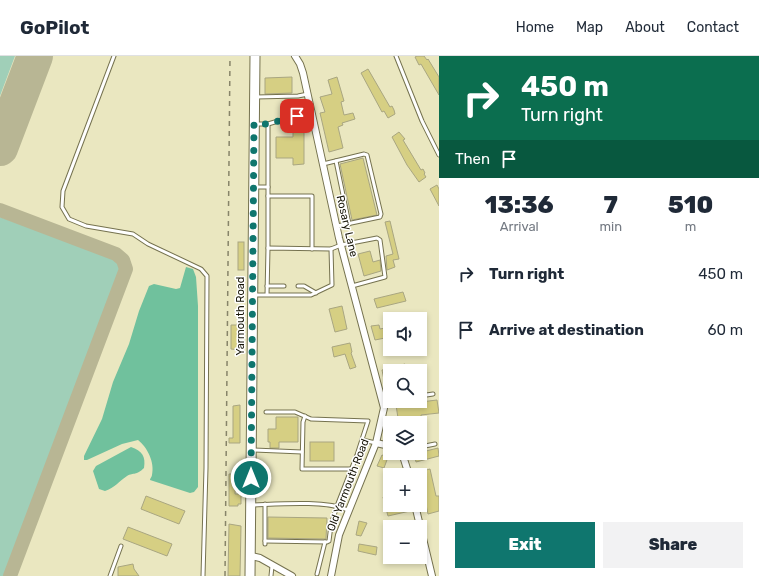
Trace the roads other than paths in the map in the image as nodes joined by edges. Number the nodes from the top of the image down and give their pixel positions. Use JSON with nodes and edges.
{"nodes":[{"id":1,"x":114,"y":56,"type":"edge"},
{"id":2,"x":255,"y":56,"type":"edge"},
{"id":3,"x":295,"y":56,"type":"edge"},
{"id":4,"x":396,"y":56,"type":"edge"},
{"id":5,"x":308,"y":94,"type":"junction"},
{"id":6,"x":254,"y":98,"type":"junction"},
{"id":7,"x":312,"y":111,"type":"junction"},
{"id":8,"x":254,"y":124,"type":"junction"},
{"id":9,"x":268,"y":124,"type":"junction"},
{"id":10,"x":439,"y":155,"type":"edge"},
{"id":11,"x":336,"y":161,"type":"junction"},
{"id":12,"x":323,"y":164,"type":"junction"},
{"id":13,"x":254,"y":187,"type":"junction"},
{"id":14,"x":268,"y":187,"type":"junction"},
{"id":15,"x":268,"y":196,"type":"junction"},
{"id":16,"x":349,"y":224,"type":"junction"},
{"id":17,"x":336,"y":226,"type":"junction"},
{"id":18,"x":341,"y":245,"type":"junction"},
{"id":19,"x":268,"y":248,"type":"junction"},
{"id":20,"x":312,"y":249,"type":"junction"},
{"id":21,"x":331,"y":249,"type":"junction"},
{"id":22,"x":267,"y":286,"type":"junction"},
{"id":23,"x":284,"y":286,"type":"dead end"},
{"id":24,"x":298,"y":286,"type":"dead end"},
{"id":25,"x":352,"y":286,"type":"junction"},
{"id":26,"x":316,"y":293,"type":"junction"},
{"id":27,"x":253,"y":295,"type":"junction"},
{"id":28,"x":267,"y":295,"type":"junction"},
{"id":29,"x":433,"y":394,"type":"dead end"},
{"id":30,"x":427,"y":395,"type":"edge"},
{"id":31,"x":383,"y":401,"type":"edge"},
{"id":32,"x":383,"y":408,"type":"edge"},
{"id":33,"x":266,"y":412,"type":"dead end"},
{"id":34,"x":305,"y":416,"type":"junction"},
{"id":35,"x":362,"y":440,"type":"junction"},
{"id":36,"x":376,"y":443,"type":"junction"},
{"id":37,"x":383,"y":444,"type":"edge"},
{"id":38,"x":435,"y":444,"type":"dead end"},
{"id":39,"x":427,"y":446,"type":"edge"},
{"id":40,"x":251,"y":450,"type":"junction"},
{"id":41,"x":302,"y":452,"type":"junction"},
{"id":42,"x":352,"y":469,"type":"junction"},
{"id":43,"x":265,"y":504,"type":"junction"},
{"id":44,"x":251,"y":505,"type":"junction"},
{"id":45,"x":337,"y":506,"type":"junction"},
{"id":46,"x":349,"y":511,"type":"junction"},
{"id":47,"x":417,"y":512,"type":"edge"},
{"id":48,"x":325,"y":542,"type":"junction"},
{"id":49,"x":121,"y":546,"type":"dead end"},
{"id":50,"x":251,"y":556,"type":"junction"},
{"id":51,"x":272,"y":565,"type":"junction"},
{"id":52,"x":317,"y":574,"type":"dead end"},
{"id":53,"x":110,"y":576,"type":"edge"},
{"id":54,"x":203,"y":576,"type":"edge"},
{"id":55,"x":250,"y":576,"type":"edge"},
{"id":56,"x":271,"y":576,"type":"edge"},
{"id":57,"x":292,"y":576,"type":"edge"},
{"id":58,"x":331,"y":576,"type":"edge"},
{"id":59,"x":432,"y":576,"type":"edge"}],
"edges":[{"from":1,"to":54,"type":"lane"},
{"from":2,"to":6,"type":"main road","name":"Yarmouth Road"},
{"from":3,"to":5,"type":"street","name":"Rosary Lane"},
{"from":4,"to":10,"type":"lane"},
{"from":5,"to":6,"type":"lane"},
{"from":5,"to":7,"type":"street","name":"Rosary Lane"},
{"from":6,"to":8,"type":"main road","name":"Yarmouth Road"},
{"from":7,"to":9,"type":"lane"},
{"from":7,"to":12,"type":"street","name":"Rosary Lane"},
{"from":8,"to":9,"type":"lane"},
{"from":8,"to":13,"type":"main road","name":"Yarmouth Road"},
{"from":9,"to":14,"type":"lane"},
{"from":11,"to":12,"type":"lane"},
{"from":11,"to":16,"type":"lane"},
{"from":11,"to":16,"type":"lane"},
{"from":12,"to":17,"type":"street","name":"Rosary Lane"},
{"from":13,"to":14,"type":"lane"},
{"from":13,"to":27,"type":"main road","name":"Yarmouth Road"},
{"from":14,"to":15,"type":"lane"},
{"from":15,"to":19,"type":"lane"},
{"from":15,"to":20,"type":"lane"},
{"from":16,"to":17,"type":"lane"},
{"from":17,"to":18,"type":"street","name":"Rosary Lane"},
{"from":18,"to":21,"type":"lane"},
{"from":18,"to":25,"type":"street","name":"Rosary Lane"},
{"from":18,"to":25,"type":"lane"},
{"from":19,"to":20,"type":"lane"},
{"from":19,"to":22,"type":"lane"},
{"from":20,"to":21,"type":"lane"},
{"from":21,"to":26,"type":"lane"},
{"from":22,"to":23,"type":"lane"},
{"from":22,"to":28,"type":"lane"},
{"from":24,"to":26,"type":"lane"},
{"from":25,"to":31,"type":"street","name":"Rosary Lane"},
{"from":26,"to":28,"type":"lane"},
{"from":27,"to":28,"type":"lane"},
{"from":27,"to":40,"type":"main road","name":"Yarmouth Road"},
{"from":29,"to":30,"type":"lane"},
{"from":32,"to":36,"type":"street","name":"Old Yarmouth Road"},
{"from":33,"to":34,"type":"lane"},
{"from":34,"to":35,"type":"lane"},
{"from":34,"to":41,"type":"lane"},
{"from":35,"to":36,"type":"lane"},
{"from":35,"to":42,"type":"lane"},
{"from":36,"to":37,"type":"street"},
{"from":36,"to":46,"type":"street","name":"Old Yarmouth Road"},
{"from":38,"to":39,"type":"lane"},
{"from":40,"to":41,"type":"lane"},
{"from":40,"to":44,"type":"main road","name":"Yarmouth Road"},
{"from":41,"to":42,"type":"lane"},
{"from":42,"to":45,"type":"lane"},
{"from":43,"to":44,"type":"lane"},
{"from":43,"to":45,"type":"lane"},
{"from":43,"to":48,"type":"lane"},
{"from":44,"to":50,"type":"main road","name":"Yarmouth Road"},
{"from":45,"to":46,"type":"lane"},
{"from":45,"to":48,"type":"lane"},
{"from":46,"to":58,"type":"street","name":"Old Yarmouth Road"},
{"from":47,"to":59,"type":"street"},
{"from":48,"to":52,"type":"lane"},
{"from":49,"to":53,"type":"lane"},
{"from":50,"to":51,"type":"street"},
{"from":50,"to":55,"type":"main road","name":"Yarmouth Road"},
{"from":51,"to":56,"type":"lane"},
{"from":51,"to":57,"type":"street"}]}
